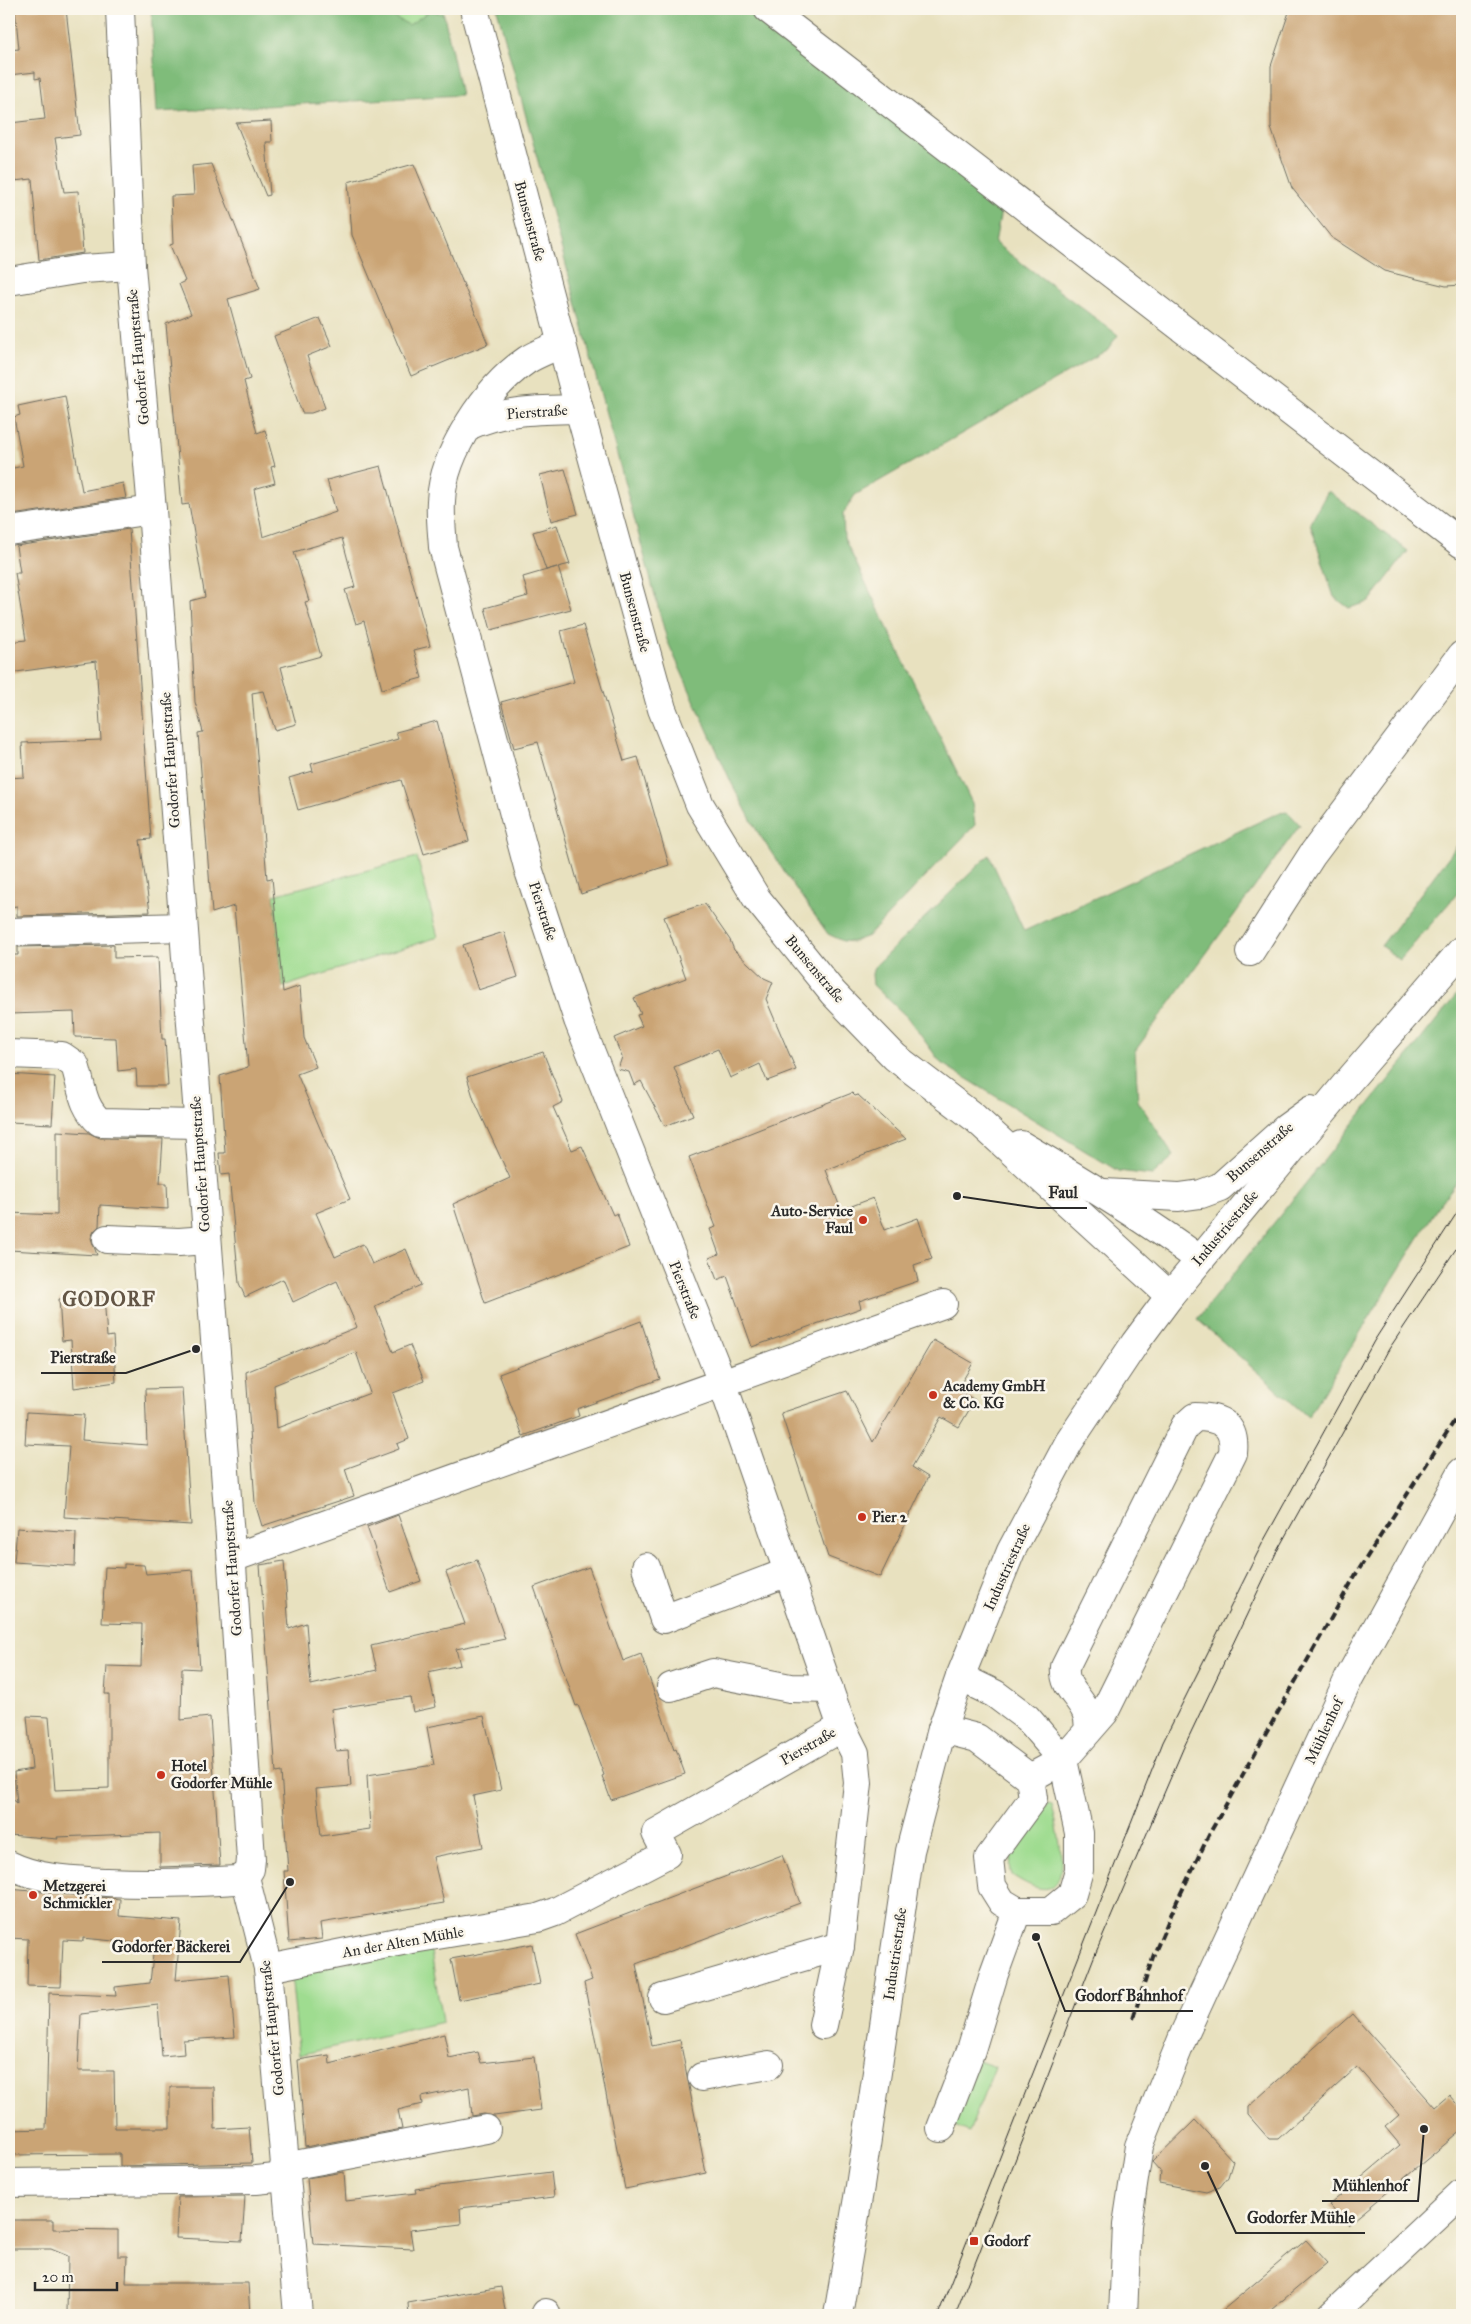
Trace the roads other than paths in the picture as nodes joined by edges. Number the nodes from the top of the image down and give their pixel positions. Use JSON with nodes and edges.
{"nodes":[{"id":1,"x":120,"y":9,"type":"edge"},
{"id":2,"x":474,"y":9,"type":"edge"},
{"id":3,"x":768,"y":9,"type":"edge"},
{"id":4,"x":131,"y":266,"type":"junction"},
{"id":5,"x":9,"y":281,"type":"edge"},
{"id":6,"x":562,"y":343,"type":"junction"},
{"id":7,"x":579,"y":409,"type":"junction"},
{"id":8,"x":468,"y":426,"type":"junction"},
{"id":9,"x":152,"y":510,"type":"junction"},
{"id":10,"x":9,"y":531,"type":"edge"},
{"id":11,"x":1462,"y":544,"type":"edge"},
{"id":12,"x":1462,"y":655,"type":"edge"},
{"id":13,"x":183,"y":927,"type":"junction"},
{"id":14,"x":9,"y":932,"type":"edge"},
{"id":15,"x":1462,"y":950,"type":"edge"},
{"id":16,"x":1250,"y":952,"type":"dead end"},
{"id":17,"x":9,"y":1054,"type":"edge"},
{"id":18,"x":1346,"y":1084,"type":"junction"},
{"id":19,"x":974,"y":1118,"type":"junction"},
{"id":20,"x":198,"y":1124,"type":"junction"},
{"id":21,"x":1104,"y":1193,"type":"junction"},
{"id":22,"x":106,"y":1239,"type":"dead end"},
{"id":23,"x":206,"y":1240,"type":"junction"},
{"id":24,"x":1199,"y":1259,"type":"junction"},
{"id":25,"x":1170,"y":1296,"type":"junction"},
{"id":26,"x":944,"y":1304,"type":"dead end"},
{"id":27,"x":722,"y":1382,"type":"junction"},
{"id":28,"x":1462,"y":1472,"type":"edge"},
{"id":29,"x":232,"y":1558,"type":"junction"},
{"id":30,"x":646,"y":1567,"type":"dead end"},
{"id":31,"x":788,"y":1572,"type":"junction"},
{"id":32,"x":960,"y":1677,"type":"junction"},
{"id":33,"x":671,"y":1687,"type":"dead end"},
{"id":34,"x":829,"y":1689,"type":"junction"},
{"id":35,"x":842,"y":1727,"type":"junction"},
{"id":36,"x":942,"y":1728,"type":"junction"},
{"id":37,"x":1088,"y":1731,"type":"junction"},
{"id":38,"x":1063,"y":1760,"type":"junction"},
{"id":39,"x":1030,"y":1778,"type":"junction"},
{"id":40,"x":9,"y":1865,"type":"edge"},
{"id":41,"x":245,"y":1877,"type":"junction"},
{"id":42,"x":1017,"y":1911,"type":"junction"},
{"id":43,"x":538,"y":1918,"type":"joint"},
{"id":44,"x":840,"y":1946,"type":"junction"},
{"id":45,"x":268,"y":1968,"type":"junction"},
{"id":46,"x":663,"y":1998,"type":"dead end"},
{"id":47,"x":823,"y":2025,"type":"dead end"},
{"id":48,"x":769,"y":2066,"type":"dead end"},
{"id":49,"x":702,"y":2077,"type":"dead end"},
{"id":50,"x":941,"y":2128,"type":"dead end"},
{"id":51,"x":486,"y":2129,"type":"dead end"},
{"id":52,"x":285,"y":2172,"type":"junction"},
{"id":53,"x":9,"y":2183,"type":"edge"},
{"id":54,"x":1462,"y":2193,"type":"edge"},
{"id":55,"x":298,"y":2315,"type":"edge"},
{"id":56,"x":838,"y":2315,"type":"edge"},
{"id":57,"x":1123,"y":2315,"type":"edge"},
{"id":58,"x":1332,"y":2315,"type":"edge"}],
"edges":[{"from":1,"to":4,"type":"street","name":"Godorfer Hauptstraße"},
{"from":2,"to":6,"type":"street","name":"Bunsenstraße"},
{"from":3,"to":11,"type":"street"},
{"from":4,"to":5,"type":"street"},
{"from":4,"to":9,"type":"street","name":"Godorfer Hauptstraße"},
{"from":6,"to":7,"type":"street","name":"Bunsenstraße"},
{"from":6,"to":8,"type":"street","name":"Pierstraße"},
{"from":7,"to":8,"type":"street","name":"Pierstraße"},
{"from":7,"to":19,"type":"street","name":"Bunsenstraße"},
{"from":8,"to":27,"type":"street","name":"Pierstraße"},
{"from":9,"to":10,"type":"street"},
{"from":9,"to":13,"type":"street","name":"Godorfer Hauptstraße"},
{"from":12,"to":16,"type":"street"},
{"from":13,"to":14,"type":"street"},
{"from":13,"to":20,"type":"street","name":"Godorfer Hauptstraße"},
{"from":15,"to":18,"type":"street","name":"Industriestraße"},
{"from":17,"to":20,"type":"street"},
{"from":18,"to":21,"type":"street","name":"Bunsenstraße"},
{"from":18,"to":24,"type":"street","name":"Industriestraße"},
{"from":19,"to":21,"type":"street","name":"Bunsenstraße"},
{"from":19,"to":25,"type":"street","name":"Bunsenstraße"},
{"from":20,"to":23,"type":"street","name":"Godorfer Hauptstraße"},
{"from":21,"to":24,"type":"street","name":"Bunsenstraße"},
{"from":22,"to":23,"type":"street"},
{"from":23,"to":29,"type":"street","name":"Godorfer Hauptstraße"},
{"from":24,"to":25,"type":"street","name":"Industriestraße"},
{"from":25,"to":32,"type":"street","name":"Industriestraße"},
{"from":26,"to":27,"type":"street"},
{"from":27,"to":29,"type":"street"},
{"from":27,"to":31,"type":"street","name":"Pierstraße"},
{"from":28,"to":57,"type":"street","name":"Mühlenhof"},
{"from":29,"to":41,"type":"street","name":"Godorfer Hauptstraße"},
{"from":30,"to":31,"type":"street"},
{"from":31,"to":34,"type":"street","name":"Pierstraße"},
{"from":32,"to":36,"type":"street","name":"Industriestraße"},
{"from":32,"to":38,"type":"street"},
{"from":33,"to":34,"type":"street"},
{"from":34,"to":35,"type":"street","name":"Pierstraße"},
{"from":35,"to":43,"type":"street","name":"Pierstraße"},
{"from":35,"to":44,"type":"street"},
{"from":36,"to":39,"type":"street"},
{"from":36,"to":56,"type":"street","name":"Industriestraße"},
{"from":37,"to":37,"type":"street"},
{"from":37,"to":38,"type":"street"},
{"from":38,"to":39,"type":"street"},
{"from":38,"to":42,"type":"street"},
{"from":39,"to":42,"type":"street"},
{"from":40,"to":41,"type":"street"},
{"from":41,"to":45,"type":"street","name":"Godorfer Hauptstraße"},
{"from":42,"to":50,"type":"street"},
{"from":43,"to":45,"type":"street","name":"An der Alten Mühle"},
{"from":44,"to":46,"type":"street"},
{"from":44,"to":47,"type":"street"},
{"from":45,"to":52,"type":"street","name":"Godorfer Hauptstraße"},
{"from":48,"to":49,"type":"street"},
{"from":51,"to":52,"type":"street"},
{"from":52,"to":53,"type":"street"},
{"from":52,"to":55,"type":"street","name":"Godorfer Hauptstraße"},
{"from":54,"to":58,"type":"street"}]}
